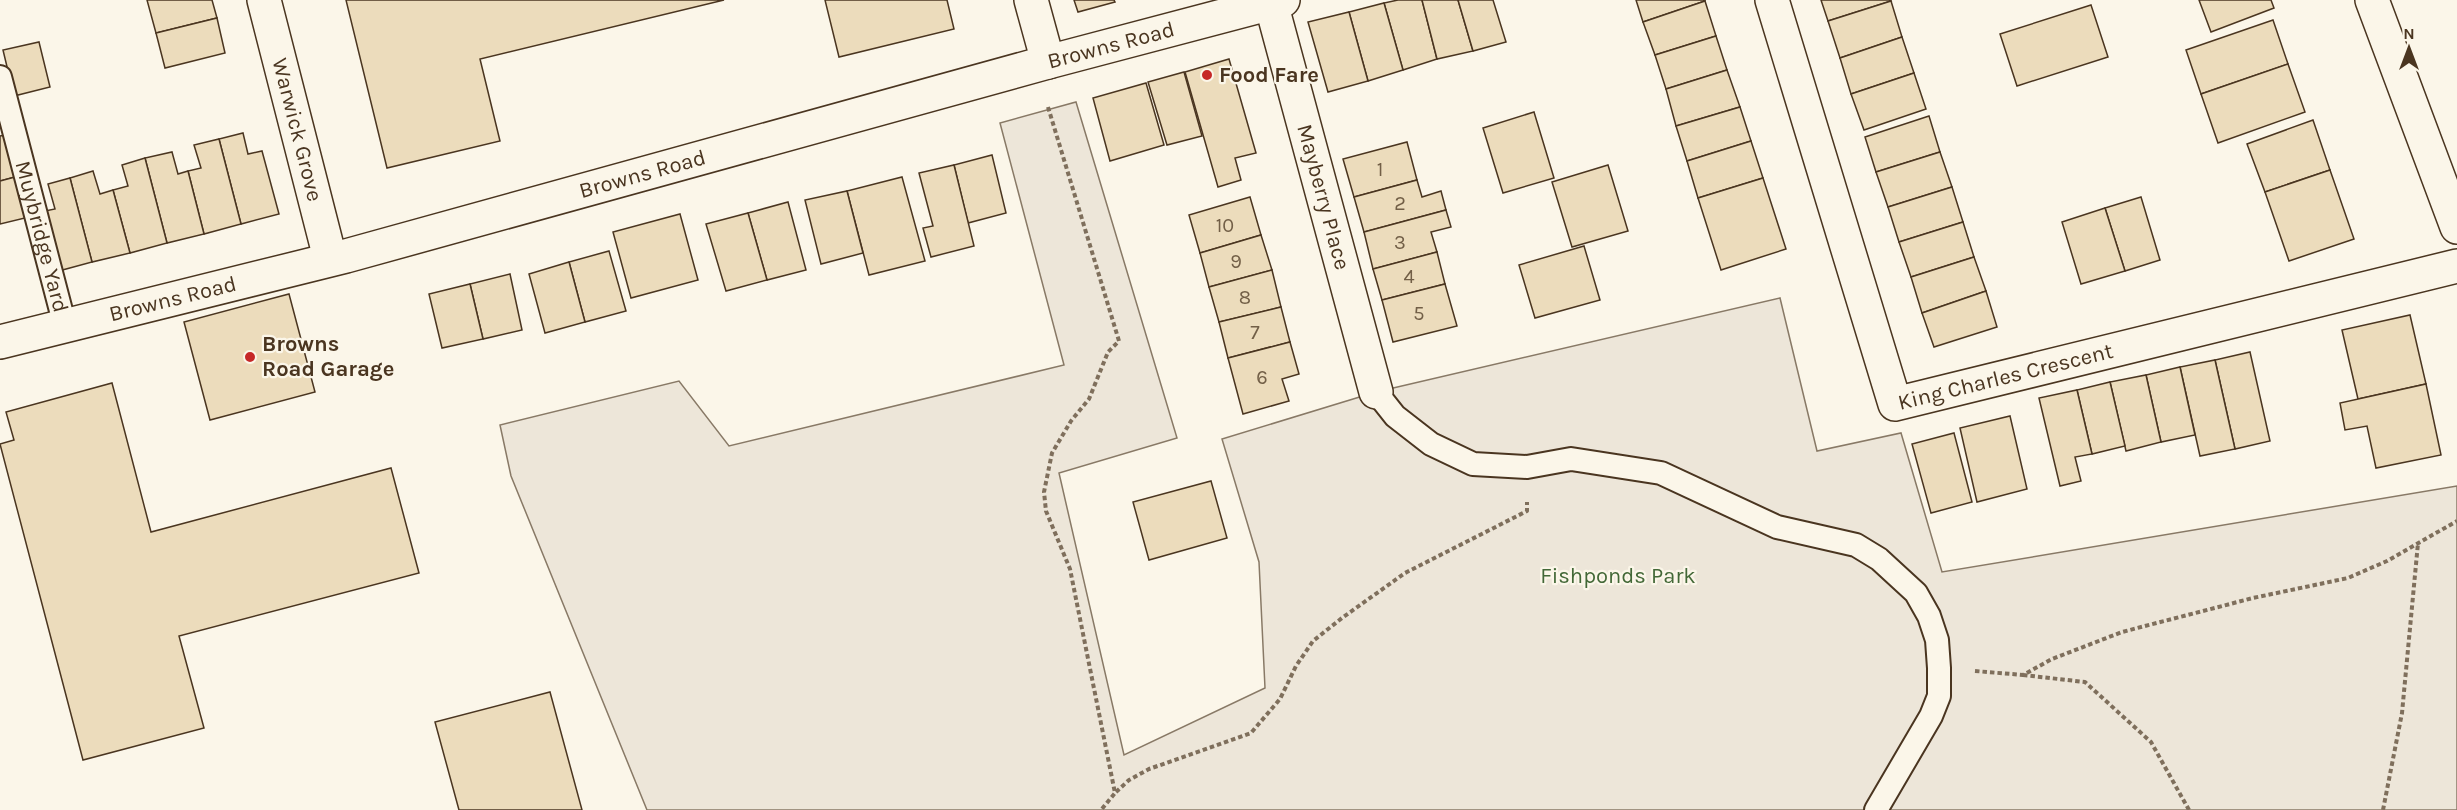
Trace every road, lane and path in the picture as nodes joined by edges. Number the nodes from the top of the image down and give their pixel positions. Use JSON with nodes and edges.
{"nodes":[{"id":1,"x":264,"y":0,"type":"edge"},
{"id":2,"x":1031,"y":0,"type":"edge"},
{"id":3,"x":1772,"y":0,"type":"edge"},
{"id":4,"x":2372,"y":0,"type":"edge"},
{"id":5,"x":1277,"y":2,"type":"edge"},
{"id":6,"x":1048,"y":62,"type":"junction"},
{"id":7,"x":0,"y":77,"type":"edge"},
{"id":8,"x":2457,"y":227,"type":"edge"},
{"id":9,"x":330,"y":258,"type":"junction"},
{"id":10,"x":2457,"y":266,"type":"edge"},
{"id":11,"x":65,"y":326,"type":"junction"},
{"id":12,"x":0,"y":342,"type":"edge"},
{"id":13,"x":1376,"y":392,"type":"joint"},
{"id":14,"x":1527,"y":467,"type":"junction"},
{"id":15,"x":2457,"y":521,"type":"edge"},
{"id":16,"x":2418,"y":543,"type":"junction"},
{"id":17,"x":1939,"y":668,"type":"junction"},
{"id":18,"x":2023,"y":675,"type":"junction"},
{"id":19,"x":1115,"y":793,"type":"junction"},
{"id":20,"x":1101,"y":810,"type":"edge"},
{"id":21,"x":1876,"y":810,"type":"edge"},
{"id":22,"x":2189,"y":810,"type":"edge"},
{"id":23,"x":2383,"y":810,"type":"edge"}],
"edges":[{"from":1,"to":9,"type":"street","name":"Warwick Grove"},
{"from":2,"to":6,"type":"street"},
{"from":3,"to":10,"type":"street","name":"King Charles Crescent"},
{"from":4,"to":8,"type":"street"},
{"from":5,"to":6,"type":"street","name":"Browns Road"},
{"from":5,"to":13,"type":"street","name":"Mayberry Place"},
{"from":6,"to":9,"type":"street","name":"Browns Road"},
{"from":6,"to":19,"type":"path"},
{"from":7,"to":11,"type":"lane","name":"Muybridge Yard"},
{"from":9,"to":11,"type":"street","name":"Browns Road"},
{"from":11,"to":12,"type":"street","name":"Browns Road"},
{"from":13,"to":14,"type":"lane"},
{"from":14,"to":17,"type":"lane"},
{"from":14,"to":19,"type":"path"},
{"from":15,"to":16,"type":"path"},
{"from":16,"to":18,"type":"path"},
{"from":16,"to":23,"type":"path"},
{"from":17,"to":18,"type":"path"},
{"from":17,"to":21,"type":"lane"},
{"from":18,"to":22,"type":"path"},
{"from":19,"to":20,"type":"path"}]}
